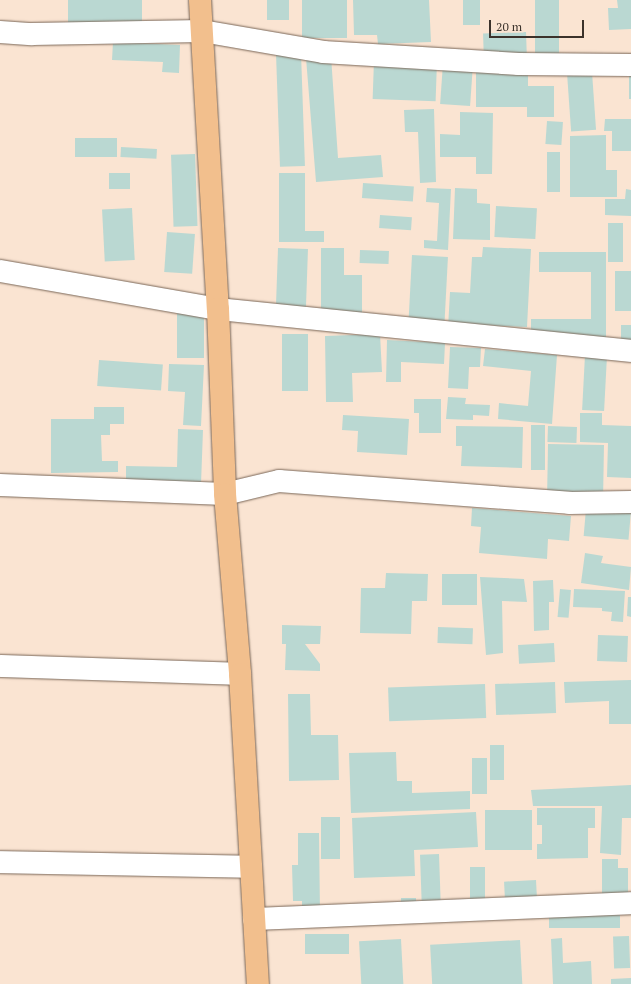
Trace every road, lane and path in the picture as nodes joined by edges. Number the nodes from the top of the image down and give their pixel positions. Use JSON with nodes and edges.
{"nodes":[{"id":1,"x":200,"y":0,"type":"edge"},
{"id":2,"x":202,"y":31,"type":"junction"},
{"id":3,"x":0,"y":32,"type":"edge"},
{"id":4,"x":631,"y":65,"type":"edge"},
{"id":5,"x":0,"y":271,"type":"edge"},
{"id":6,"x":218,"y":309,"type":"junction"},
{"id":7,"x":631,"y":351,"type":"edge"},
{"id":8,"x":0,"y":485,"type":"edge"},
{"id":9,"x":225,"y":494,"type":"junction"},
{"id":10,"x":631,"y":502,"type":"edge"},
{"id":11,"x":0,"y":666,"type":"edge"},
{"id":12,"x":240,"y":674,"type":"junction"},
{"id":13,"x":0,"y":862,"type":"edge"},
{"id":14,"x":251,"y":867,"type":"junction"},
{"id":15,"x":631,"y":903,"type":"edge"},
{"id":16,"x":254,"y":919,"type":"junction"},
{"id":17,"x":258,"y":984,"type":"edge"}],
"edges":[{"from":1,"to":2,"type":"main road"},
{"from":2,"to":3,"type":"street"},
{"from":2,"to":4,"type":"street"},
{"from":2,"to":6,"type":"main road"},
{"from":5,"to":6,"type":"street"},
{"from":6,"to":7,"type":"street"},
{"from":6,"to":9,"type":"main road"},
{"from":8,"to":9,"type":"street"},
{"from":9,"to":10,"type":"street"},
{"from":9,"to":12,"type":"main road"},
{"from":11,"to":12,"type":"street"},
{"from":12,"to":14,"type":"main road"},
{"from":13,"to":14,"type":"street"},
{"from":14,"to":16,"type":"main road"},
{"from":15,"to":16,"type":"street"},
{"from":16,"to":17,"type":"main road"}]}
